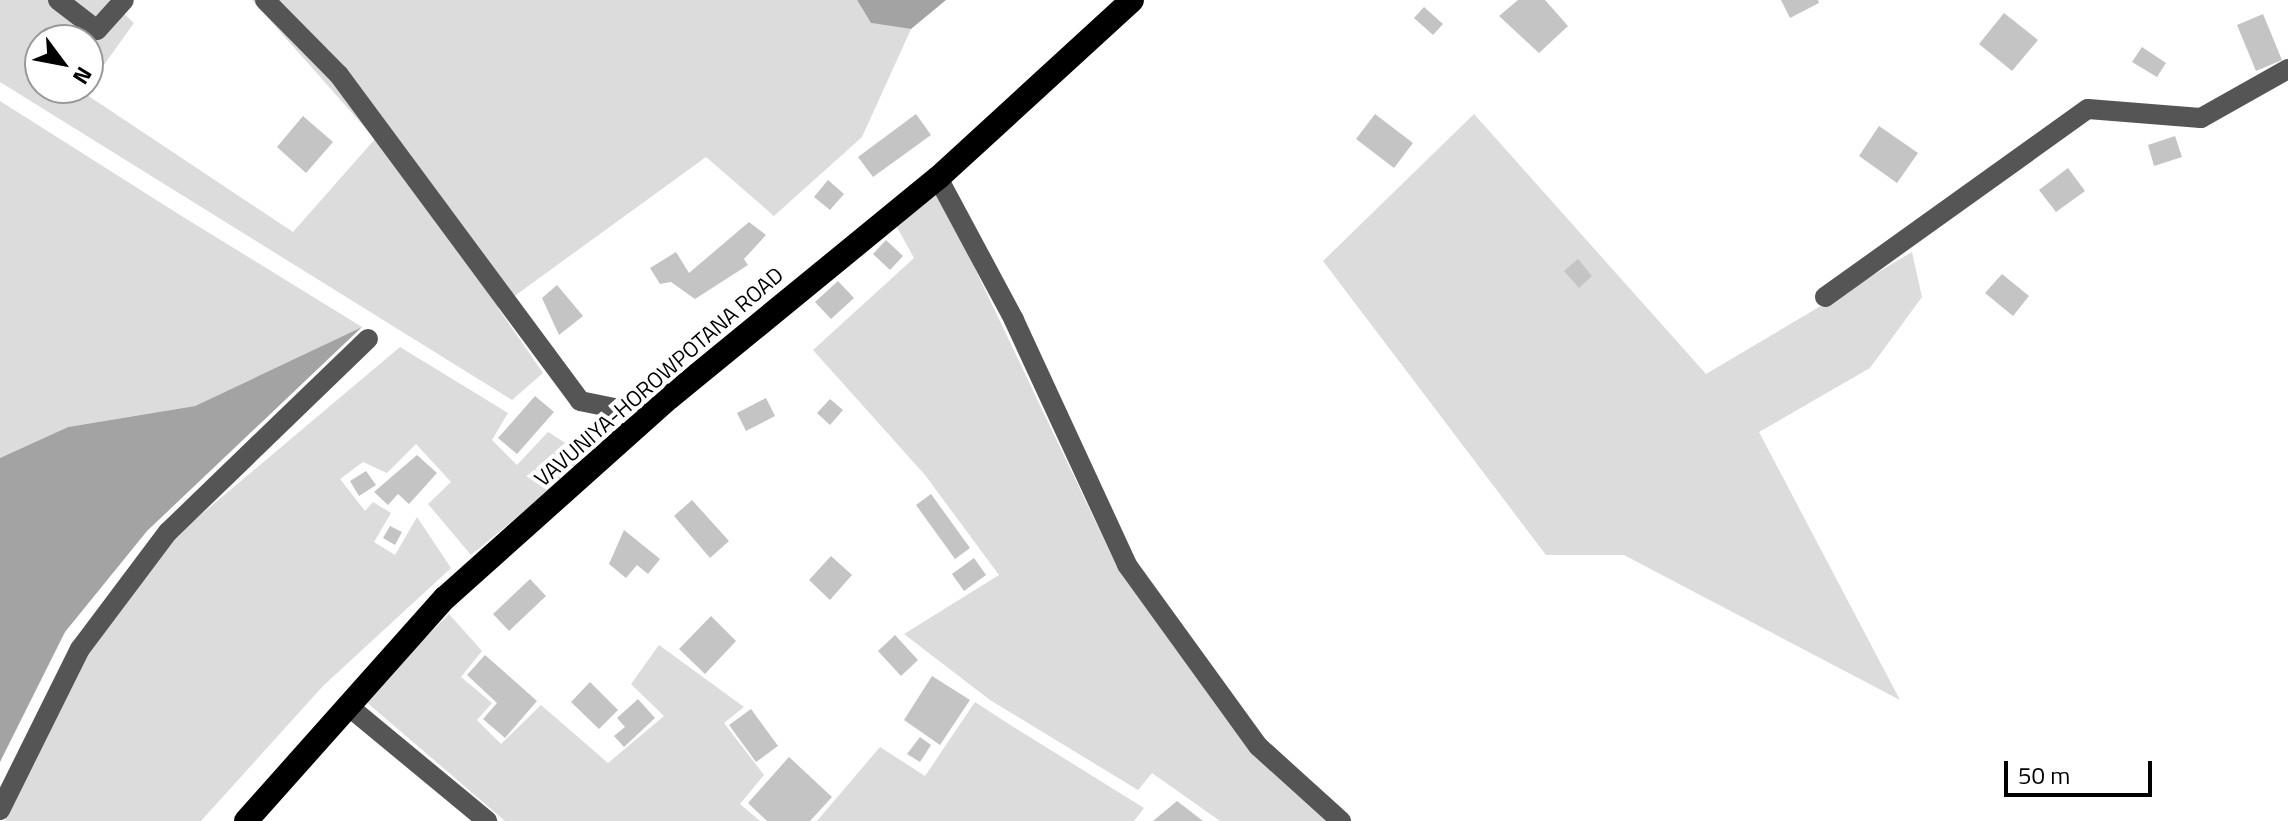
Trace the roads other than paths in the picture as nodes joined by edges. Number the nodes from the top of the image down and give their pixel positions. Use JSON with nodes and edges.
{"nodes":[{"id":1,"x":58,"y":0,"type":"edge"},
{"id":2,"x":124,"y":0,"type":"edge"},
{"id":3,"x":265,"y":0,"type":"edge"},
{"id":4,"x":1132,"y":0,"type":"edge"},
{"id":5,"x":2288,"y":69,"type":"edge"},
{"id":6,"x":938,"y":178,"type":"junction"},
{"id":7,"x":1825,"y":297,"type":"dead end"},
{"id":8,"x":368,"y":339,"type":"dead end"},
{"id":9,"x":649,"y":415,"type":"junction"},
{"id":10,"x":347,"y":705,"type":"junction"},
{"id":11,"x":0,"y":810,"type":"edge"},
{"id":12,"x":246,"y":821,"type":"edge"},
{"id":13,"x":487,"y":821,"type":"edge"},
{"id":14,"x":1341,"y":821,"type":"edge"}],
"edges":[{"from":1,"to":2,"type":"street"},
{"from":3,"to":9,"type":"street"},
{"from":4,"to":6,"type":"highway","name":"VAVUNIYA-HOROWPOTANA ROAD"},
{"from":5,"to":7,"type":"street"},
{"from":6,"to":9,"type":"highway","name":"VAVUNIYA-HOROWPOTANA ROAD"},
{"from":6,"to":14,"type":"street"},
{"from":8,"to":11,"type":"street"},
{"from":9,"to":10,"type":"highway","name":"VAVUNIYA-HOROWPOTANA ROAD"},
{"from":10,"to":12,"type":"highway","name":"VAVUNIYA-HOROWPOTANA ROAD"},
{"from":10,"to":13,"type":"street"}]}
